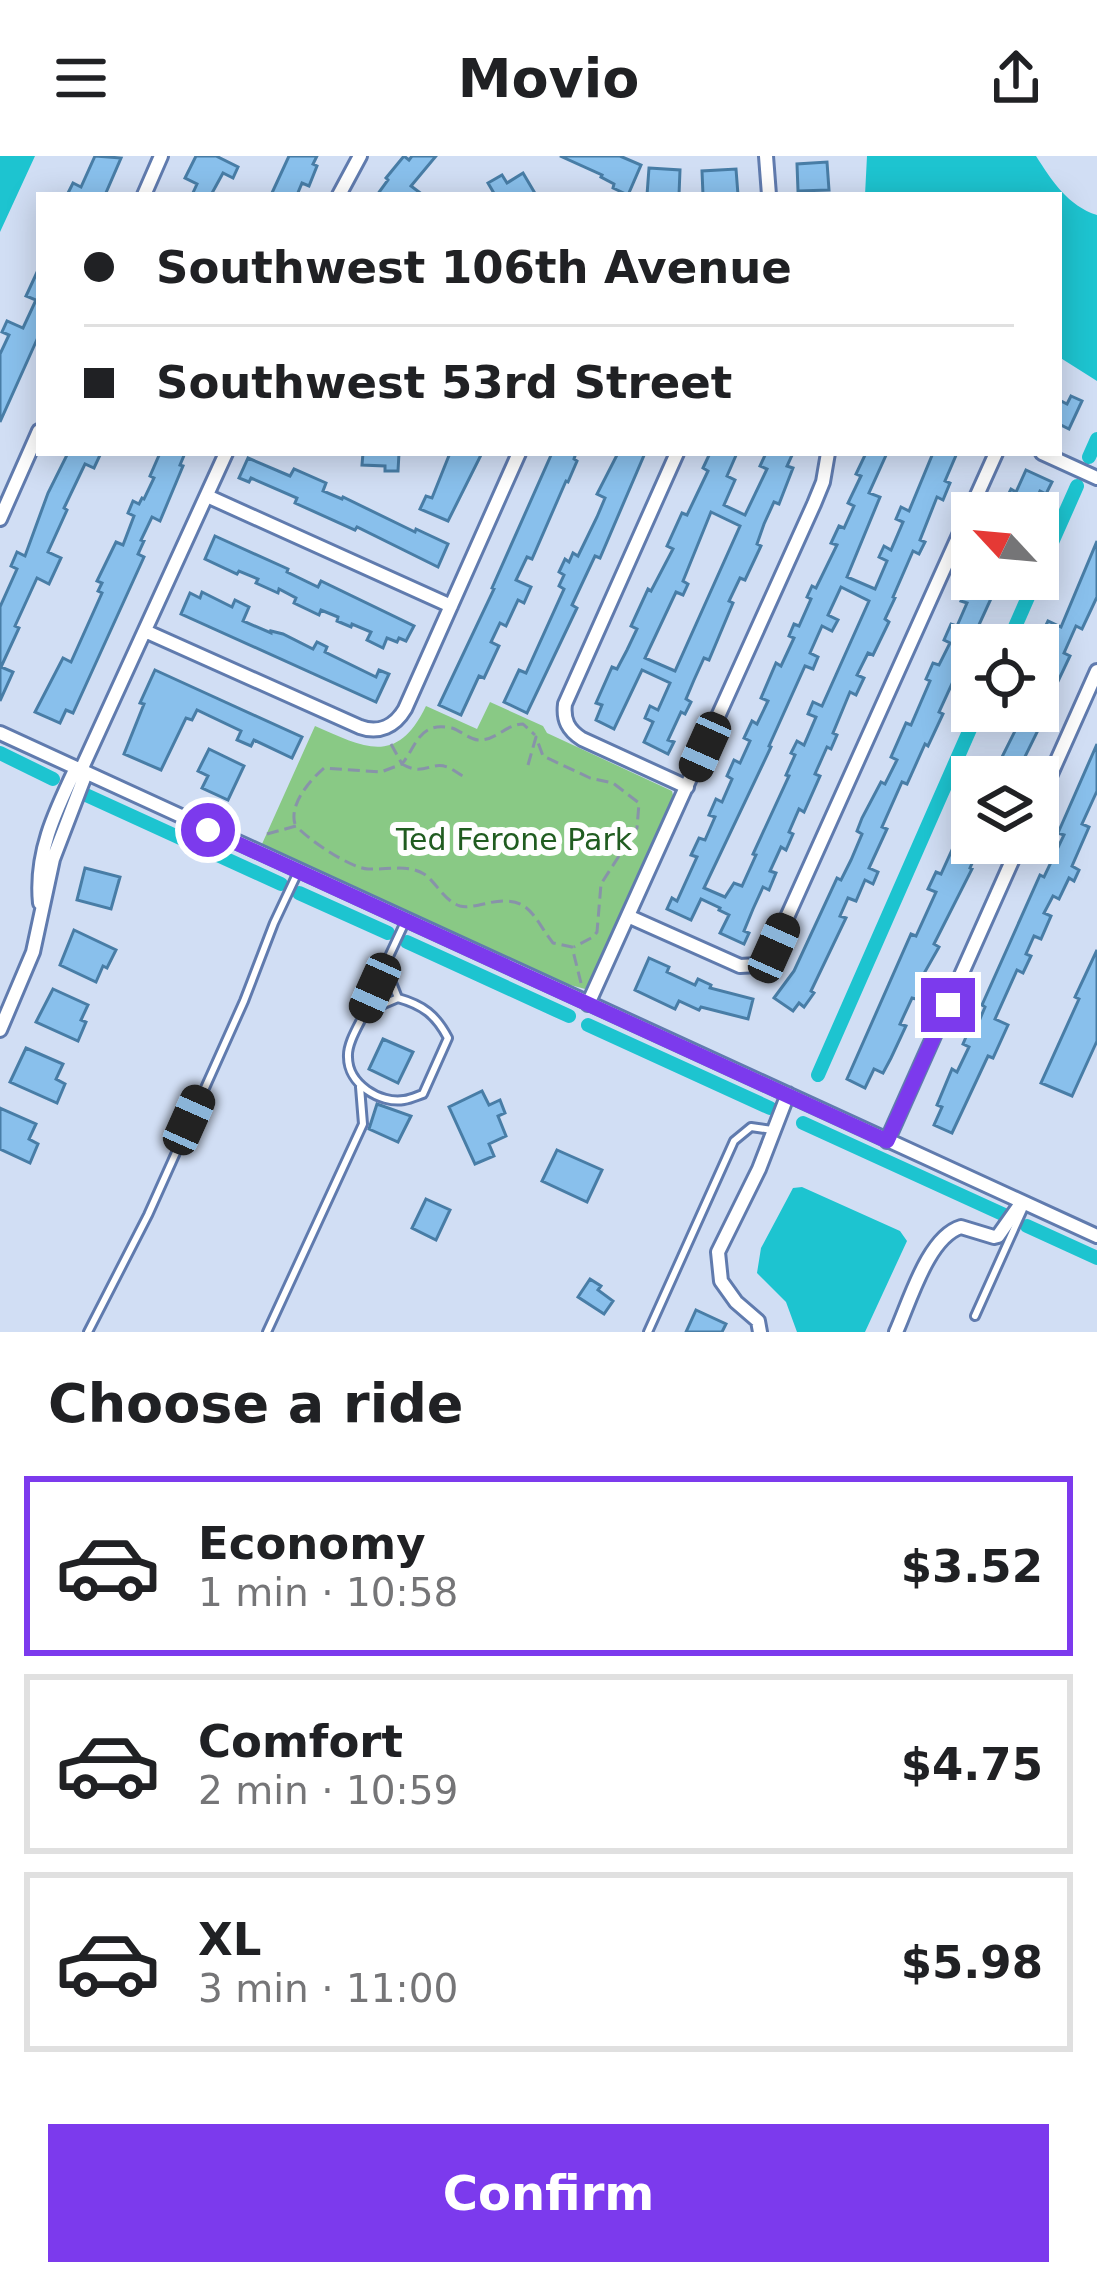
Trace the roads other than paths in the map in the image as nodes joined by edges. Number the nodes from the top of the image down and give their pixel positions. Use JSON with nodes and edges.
{"nodes":[{"id":1,"x":161,"y":156,"type":"edge"},
{"id":2,"x":360,"y":156,"type":"edge"},
{"id":3,"x":766,"y":156,"type":"edge"},
{"id":4,"x":145,"y":192,"type":"edge"},
{"id":5,"x":341,"y":192,"type":"edge"},
{"id":6,"x":769,"y":192,"type":"edge"},
{"id":7,"x":36,"y":438,"type":"edge"},
{"id":8,"x":225,"y":456,"type":"edge"},
{"id":9,"x":518,"y":456,"type":"edge"},
{"id":10,"x":676,"y":456,"type":"edge"},
{"id":11,"x":827,"y":456,"type":"edge"},
{"id":12,"x":995,"y":456,"type":"edge"},
{"id":13,"x":1049,"y":456,"type":"edge"},
{"id":14,"x":1097,"y":478,"type":"edge"},
{"id":15,"x":207,"y":496,"type":"junction"},
{"id":16,"x":0,"y":519,"type":"edge"},
{"id":17,"x":451,"y":607,"type":"junction"},
{"id":18,"x":145,"y":631,"type":"junction"},
{"id":19,"x":1097,"y":671,"type":"edge"},
{"id":20,"x":0,"y":734,"type":"edge"},
{"id":21,"x":1059,"y":756,"type":"edge"},
{"id":22,"x":81,"y":770,"type":"junction"},
{"id":23,"x":687,"y":787,"type":"junction"},
{"id":24,"x":1011,"y":864,"type":"edge"},
{"id":25,"x":298,"y":871,"type":"junction"},
{"id":26,"x":630,"y":917,"type":"junction"},
{"id":27,"x":406,"y":920,"type":"junction"},
{"id":28,"x":385,"y":965,"type":"junction"},
{"id":29,"x":398,"y":998,"type":"junction"},
{"id":30,"x":588,"y":1004,"type":"junction"},
{"id":31,"x":365,"y":1012,"type":"junction"},
{"id":32,"x":0,"y":1030,"type":"edge"},
{"id":33,"x":359,"y":1083,"type":"junction"},
{"id":34,"x":788,"y":1094,"type":"junction"},
{"id":35,"x":772,"y":1130,"type":"junction"},
{"id":36,"x":887,"y":1141,"type":"junction"},
{"id":37,"x":1024,"y":1203,"type":"junction"},
{"id":38,"x":1097,"y":1237,"type":"edge"},
{"id":39,"x":975,"y":1316,"type":"dead end"},
{"id":40,"x":88,"y":1332,"type":"edge"},
{"id":41,"x":267,"y":1332,"type":"edge"},
{"id":42,"x":648,"y":1332,"type":"edge"},
{"id":43,"x":760,"y":1332,"type":"edge"},
{"id":44,"x":896,"y":1332,"type":"edge"}],
"edges":[{"from":1,"to":4,"type":"street"},
{"from":2,"to":5,"type":"street"},
{"from":3,"to":6,"type":"street"},
{"from":7,"to":16,"type":"street"},
{"from":8,"to":15,"type":"street"},
{"from":9,"to":17,"type":"street"},
{"from":10,"to":23,"type":"street"},
{"from":11,"to":23,"type":"street"},
{"from":12,"to":26,"type":"street"},
{"from":13,"to":14,"type":"street"},
{"from":15,"to":17,"type":"street"},
{"from":15,"to":18,"type":"street"},
{"from":17,"to":18,"type":"street"},
{"from":18,"to":22,"type":"street"},
{"from":19,"to":21,"type":"street"},
{"from":20,"to":22,"type":"street"},
{"from":22,"to":25,"type":"street"},
{"from":22,"to":32,"type":"street"},
{"from":23,"to":26,"type":"street"},
{"from":24,"to":36,"type":"street"},
{"from":25,"to":27,"type":"street"},
{"from":25,"to":40,"type":"lane"},
{"from":26,"to":30,"type":"street"},
{"from":27,"to":28,"type":"lane"},
{"from":27,"to":30,"type":"street"},
{"from":28,"to":29,"type":"lane"},
{"from":28,"to":31,"type":"lane"},
{"from":29,"to":31,"type":"lane"},
{"from":29,"to":33,"type":"lane"},
{"from":30,"to":34,"type":"street"},
{"from":31,"to":33,"type":"lane"},
{"from":33,"to":41,"type":"lane"},
{"from":34,"to":35,"type":"street"},
{"from":34,"to":36,"type":"street"},
{"from":35,"to":42,"type":"lane"},
{"from":35,"to":43,"type":"street"},
{"from":36,"to":37,"type":"street"},
{"from":37,"to":38,"type":"street"},
{"from":37,"to":39,"type":"lane"},
{"from":37,"to":44,"type":"street"}]}
